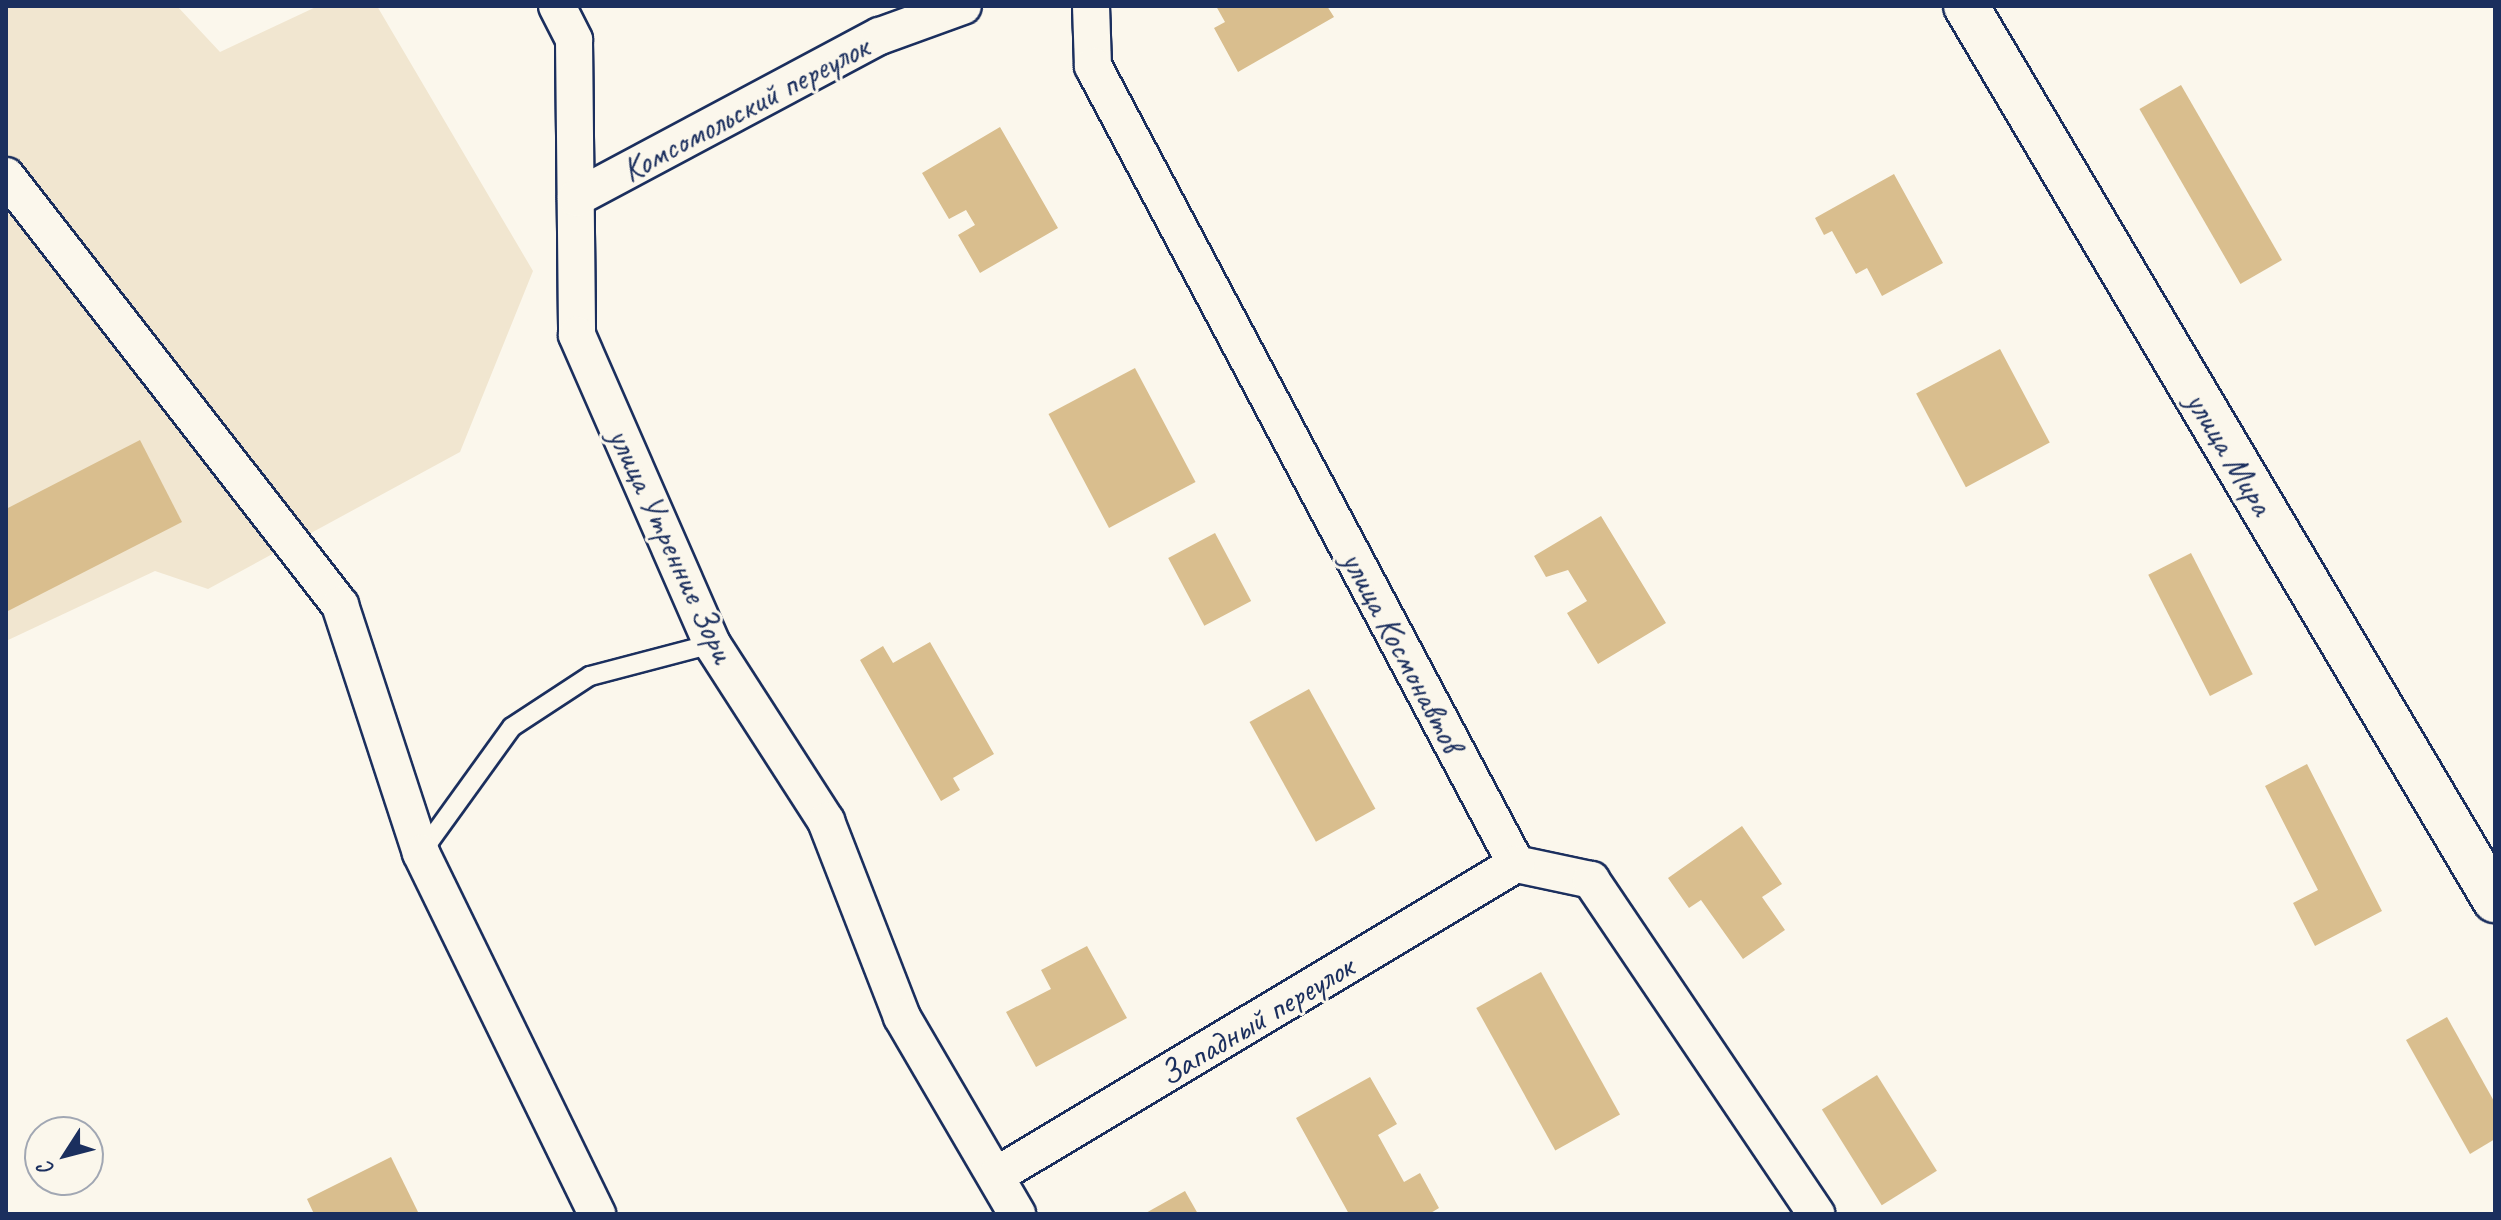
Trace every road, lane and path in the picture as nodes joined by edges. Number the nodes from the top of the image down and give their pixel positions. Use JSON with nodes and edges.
{"nodes":[{"id":1,"x":557,"y":6,"type":"edge"},
{"id":2,"x":963,"y":6,"type":"edge"},
{"id":3,"x":1091,"y":6,"type":"edge"},
{"id":4,"x":1966,"y":6,"type":"edge"},
{"id":5,"x":6,"y":176,"type":"edge"},
{"id":6,"x":576,"y":198,"type":"junction"},
{"id":7,"x":712,"y":644,"type":"junction"},
{"id":8,"x":421,"y":853,"type":"junction"},
{"id":9,"x":1516,"y":864,"type":"junction"},
{"id":10,"x":2495,"y":900,"type":"edge"},
{"id":11,"x":997,"y":1175,"type":"junction"},
{"id":12,"x":597,"y":1214,"type":"edge"},
{"id":13,"x":1017,"y":1214,"type":"edge"},
{"id":14,"x":1816,"y":1214,"type":"edge"}],
"edges":[{"from":1,"to":6,"type":"street","name":"улица Утренние Зори"},
{"from":2,"to":6,"type":"street","name":"Комсомольский переулок"},
{"from":3,"to":9,"type":"street","name":"улица Космонавтов"},
{"from":4,"to":10,"type":"street","name":"улица Мира"},
{"from":5,"to":8,"type":"street"},
{"from":6,"to":7,"type":"street","name":"улица Утренние Зори"},
{"from":7,"to":8,"type":"lane"},
{"from":7,"to":11,"type":"street","name":"улица Утренние Зори"},
{"from":8,"to":12,"type":"street"},
{"from":9,"to":11,"type":"street","name":"Западный переулок"},
{"from":9,"to":14,"type":"street"},
{"from":11,"to":13,"type":"street","name":"улица Утренние Зори"}]}
